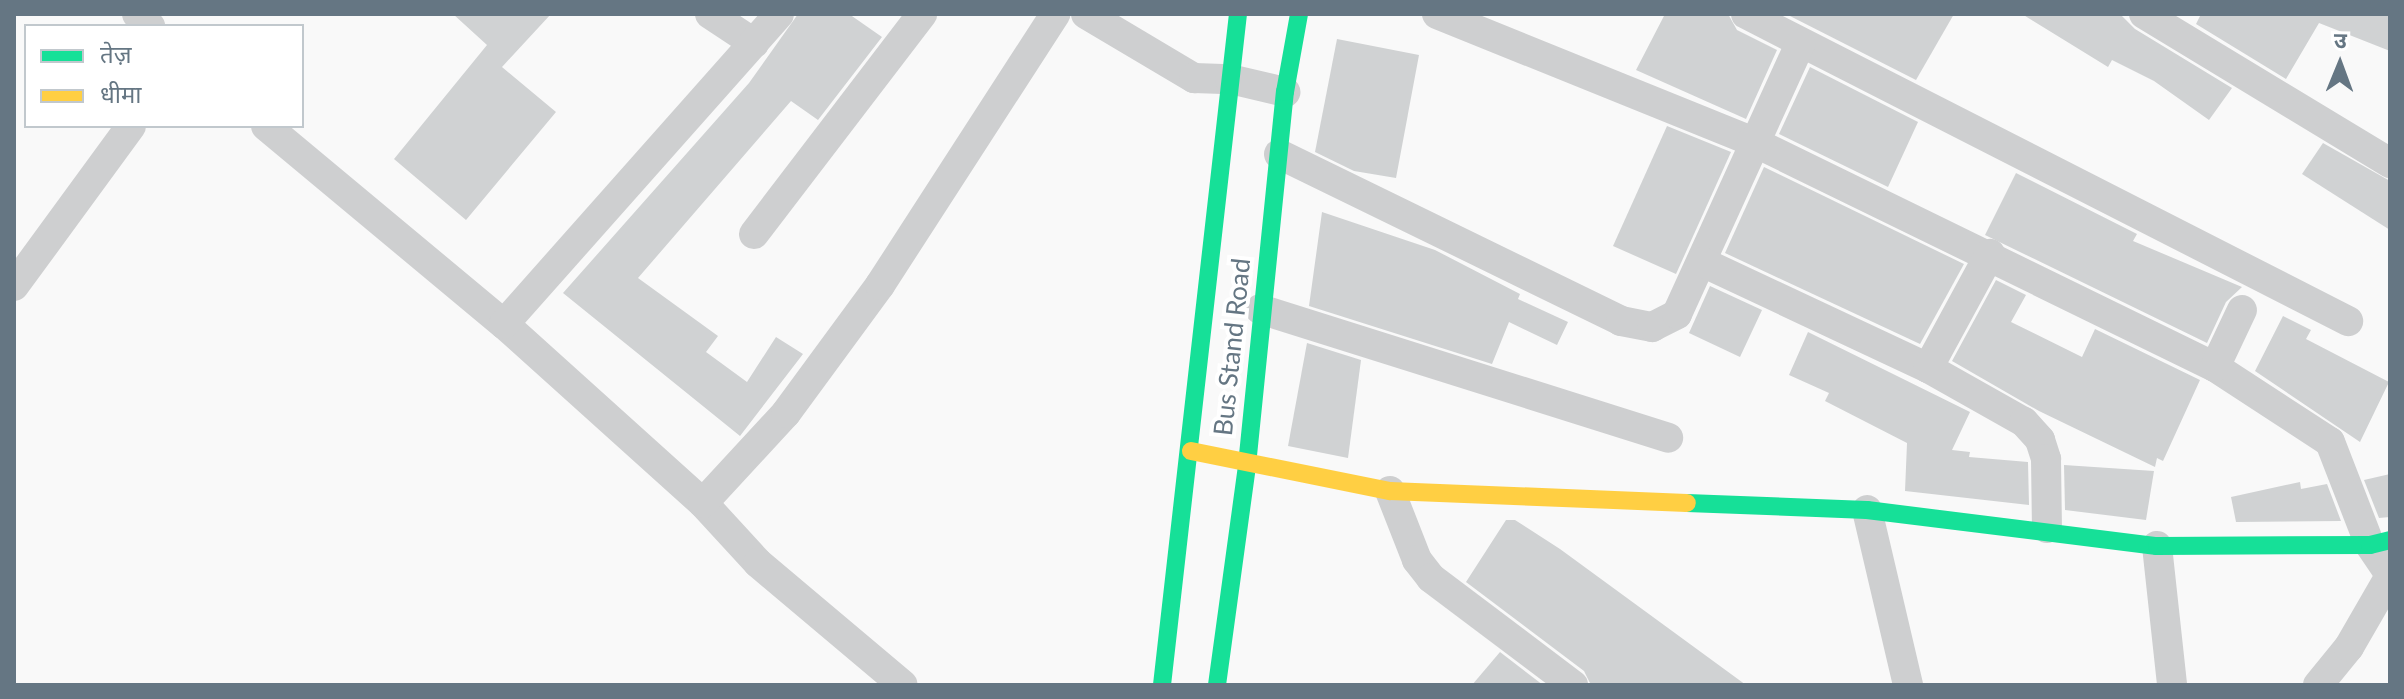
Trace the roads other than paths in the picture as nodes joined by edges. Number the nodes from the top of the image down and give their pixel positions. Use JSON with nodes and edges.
{"nodes":[{"id":1,"x":710,"y":14,"type":"edge"},
{"id":2,"x":779,"y":14,"type":"edge"},
{"id":3,"x":922,"y":14,"type":"edge"},
{"id":4,"x":1055,"y":14,"type":"edge"},
{"id":5,"x":1086,"y":14,"type":"edge"},
{"id":6,"x":1238,"y":14,"type":"edge"},
{"id":7,"x":1299,"y":14,"type":"edge"},
{"id":8,"x":1437,"y":14,"type":"edge"},
{"id":9,"x":1746,"y":14,"type":"edge"},
{"id":10,"x":2144,"y":14,"type":"edge"},
{"id":11,"x":754,"y":43,"type":"junction"},
{"id":12,"x":1800,"y":44,"type":"junction"},
{"id":13,"x":1230,"y":79,"type":"junction"},
{"id":14,"x":1285,"y":92,"type":"junction"},
{"id":15,"x":130,"y":128,"type":"edge"},
{"id":16,"x":268,"y":128,"type":"edge"},
{"id":17,"x":1752,"y":141,"type":"junction"},
{"id":18,"x":1279,"y":154,"type":"junction"},
{"id":19,"x":2390,"y":163,"type":"edge"},
{"id":20,"x":754,"y":234,"type":"dead end"},
{"id":21,"x":1990,"y":254,"type":"junction"},
{"id":22,"x":1702,"y":262,"type":"junction"},
{"id":23,"x":14,"y":286,"type":"edge"},
{"id":24,"x":1260,"y":309,"type":"junction"},
{"id":25,"x":2242,"y":310,"type":"dead end"},
{"id":26,"x":2348,"y":321,"type":"dead end"},
{"id":27,"x":504,"y":324,"type":"junction"},
{"id":28,"x":2215,"y":367,"type":"junction"},
{"id":29,"x":1928,"y":368,"type":"junction"},
{"id":30,"x":1668,"y":438,"type":"dead end"},
{"id":31,"x":1191,"y":451,"type":"junction"},
{"id":32,"x":1247,"y":465,"type":"junction"},
{"id":33,"x":1390,"y":491,"type":"junction"},
{"id":34,"x":703,"y":503,"type":"junction"},
{"id":35,"x":1867,"y":510,"type":"junction"},
{"id":36,"x":2047,"y":528,"type":"junction"},
{"id":37,"x":2380,"y":543,"type":"edge"},
{"id":38,"x":2157,"y":546,"type":"junction"},
{"id":39,"x":2390,"y":576,"type":"edge"},
{"id":40,"x":903,"y":685,"type":"edge"},
{"id":41,"x":1162,"y":685,"type":"edge"},
{"id":42,"x":1217,"y":685,"type":"edge"},
{"id":43,"x":1573,"y":685,"type":"edge"},
{"id":44,"x":1908,"y":685,"type":"edge"},
{"id":45,"x":2172,"y":685,"type":"edge"},
{"id":46,"x":2318,"y":685,"type":"edge"}],
"edges":[{"from":1,"to":11,"type":"street"},
{"from":2,"to":11,"type":"street"},
{"from":3,"to":20,"type":"street"},
{"from":4,"to":34,"type":"street"},
{"from":5,"to":13,"type":"street"},
{"from":6,"to":13,"type":"street","name":"Bus Stand Road"},
{"from":7,"to":14,"type":"street","name":"Bus Stand Road"},
{"from":8,"to":17,"type":"street"},
{"from":9,"to":12,"type":"street"},
{"from":10,"to":19,"type":"street"},
{"from":11,"to":27,"type":"street"},
{"from":12,"to":17,"type":"street"},
{"from":12,"to":26,"type":"street"},
{"from":13,"to":14,"type":"street"},
{"from":13,"to":31,"type":"street","name":"Bus Stand Road"},
{"from":14,"to":18,"type":"street","name":"Bus Stand Road"},
{"from":15,"to":23,"type":"street"},
{"from":16,"to":27,"type":"street"},
{"from":17,"to":21,"type":"street"},
{"from":17,"to":22,"type":"street"},
{"from":18,"to":22,"type":"street"},
{"from":18,"to":24,"type":"street","name":"Bus Stand Road"},
{"from":21,"to":28,"type":"street"},
{"from":21,"to":29,"type":"street"},
{"from":22,"to":29,"type":"street"},
{"from":24,"to":30,"type":"street"},
{"from":24,"to":32,"type":"street","name":"Bus Stand Road"},
{"from":25,"to":28,"type":"street"},
{"from":27,"to":34,"type":"street"},
{"from":28,"to":37,"type":"street"},
{"from":29,"to":36,"type":"street"},
{"from":31,"to":32,"type":"street"},
{"from":31,"to":41,"type":"street","name":"Bus Stand Road"},
{"from":32,"to":33,"type":"street"},
{"from":32,"to":42,"type":"street","name":"Bus Stand Road"},
{"from":33,"to":35,"type":"street"},
{"from":33,"to":43,"type":"street"},
{"from":34,"to":40,"type":"street"},
{"from":35,"to":36,"type":"street"},
{"from":35,"to":44,"type":"street"},
{"from":36,"to":38,"type":"street"},
{"from":37,"to":38,"type":"street"},
{"from":37,"to":39,"type":"street"},
{"from":38,"to":45,"type":"street"},
{"from":39,"to":46,"type":"street"}]}
